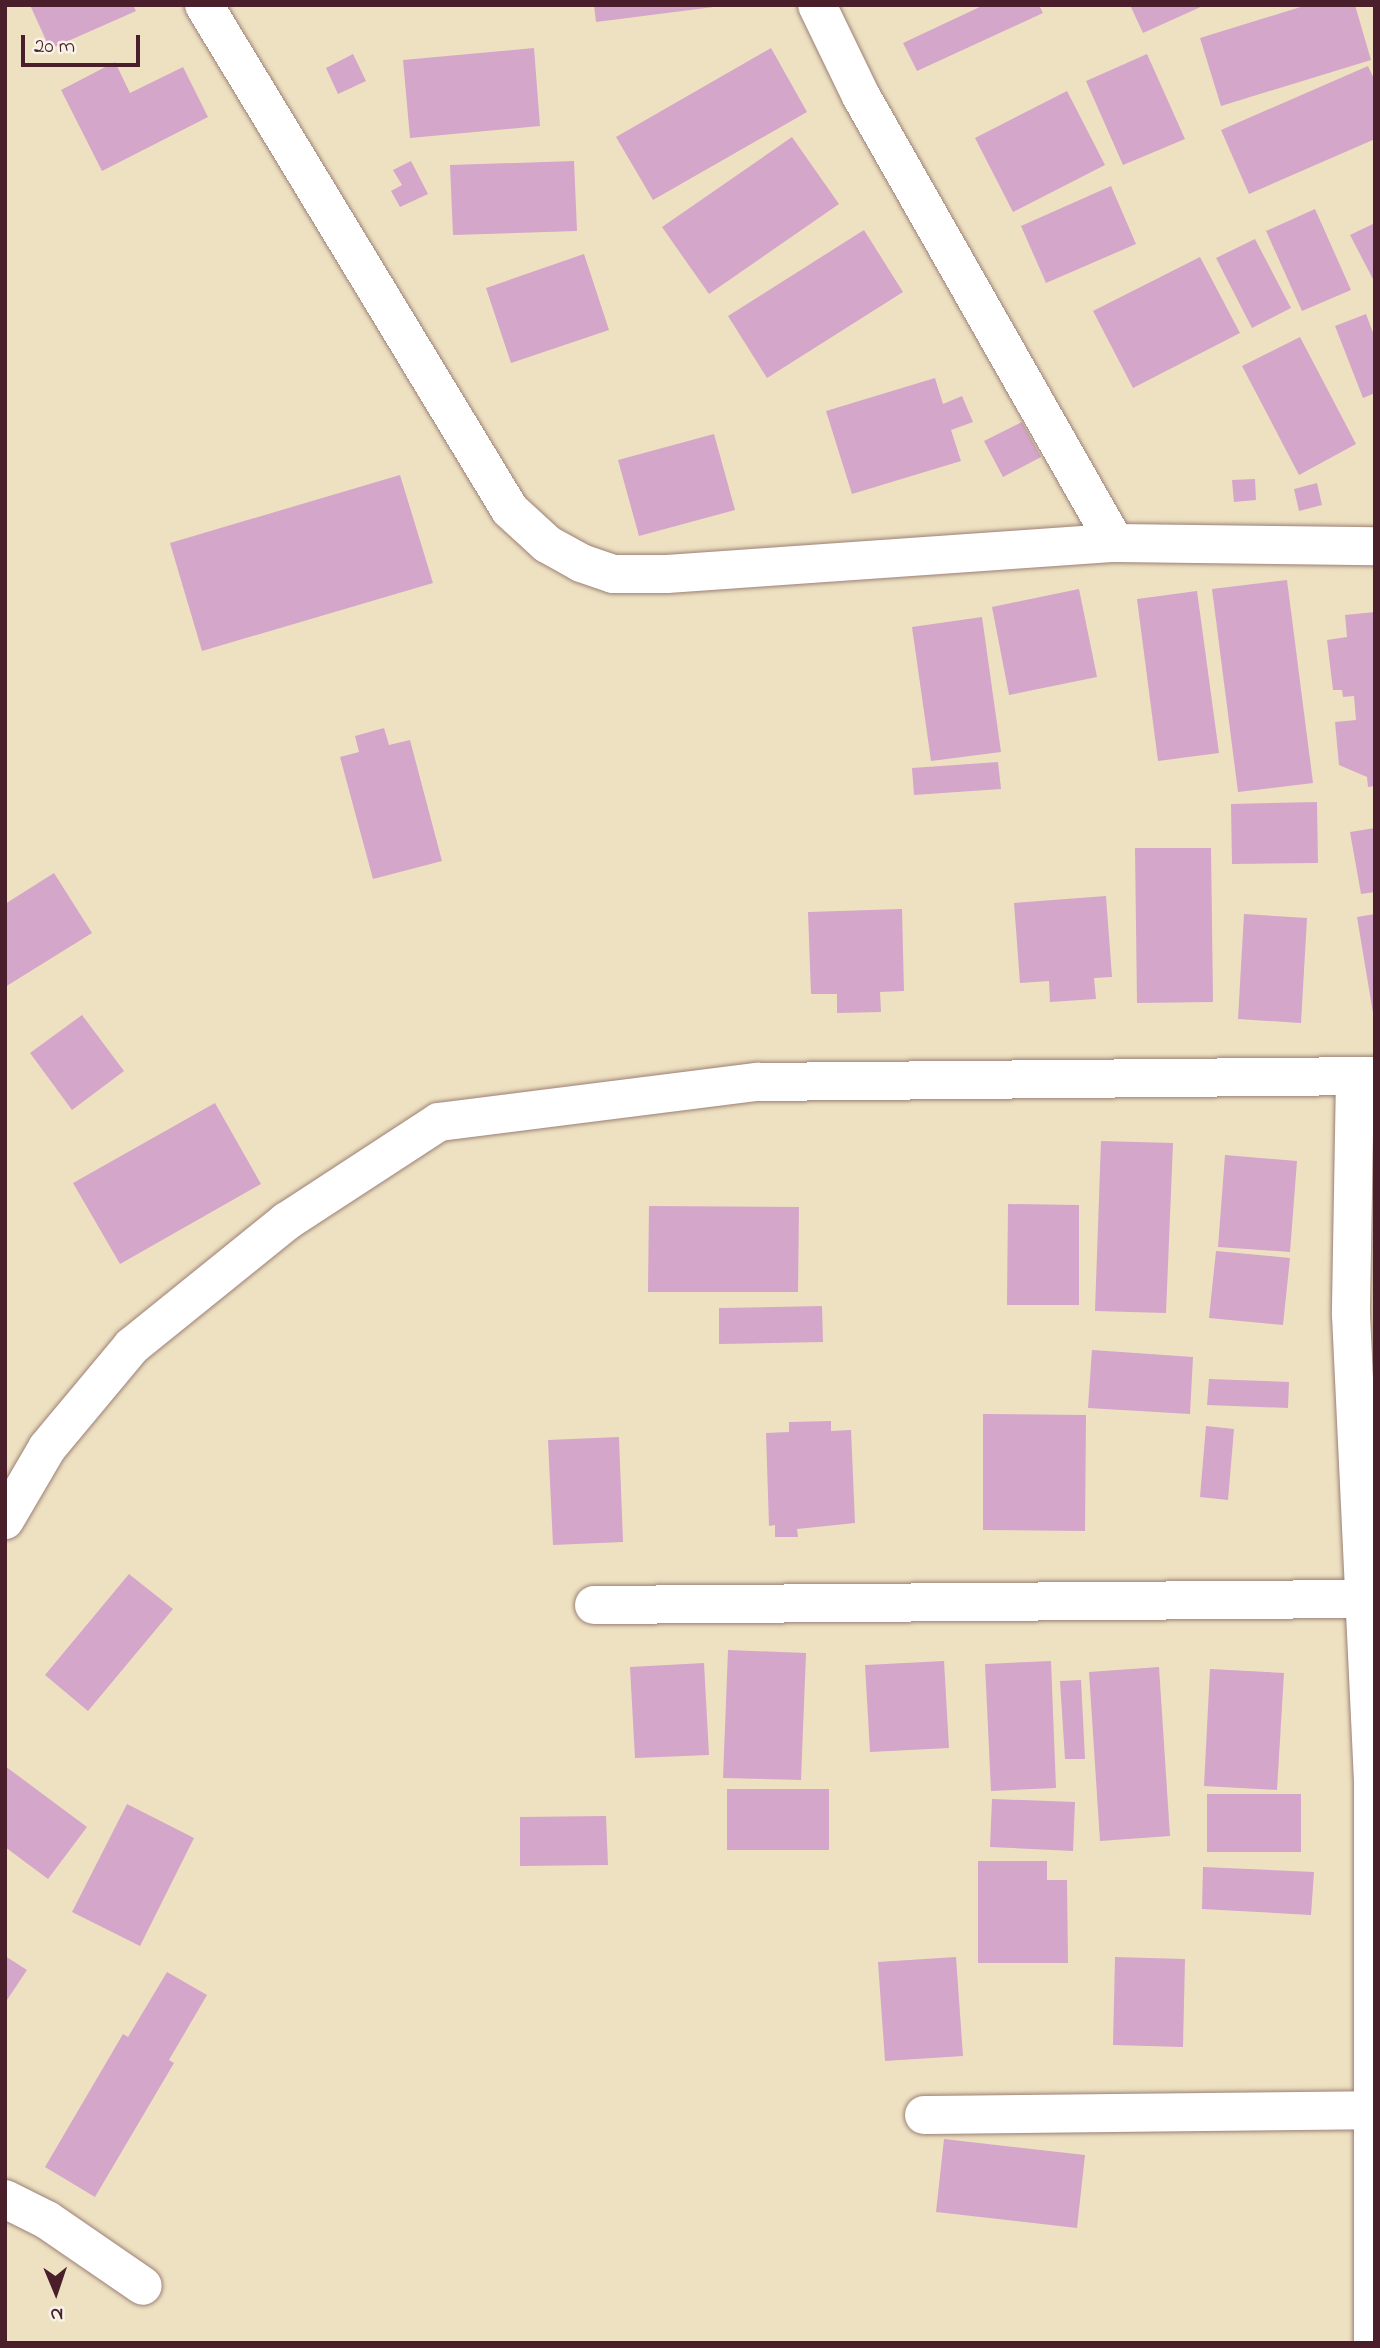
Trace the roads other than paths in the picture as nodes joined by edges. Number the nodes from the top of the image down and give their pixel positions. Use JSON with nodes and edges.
{"nodes":[{"id":1,"x":204,"y":5,"type":"edge"},
{"id":2,"x":817,"y":5,"type":"edge"},
{"id":3,"x":1115,"y":543,"type":"junction"},
{"id":4,"x":1375,"y":546,"type":"edge"},
{"id":5,"x":1365,"y":1077,"type":"edge"},
{"id":6,"x":5,"y":1520,"type":"edge"},
{"id":7,"x":1364,"y":1599,"type":"junction"},
{"id":8,"x":594,"y":1605,"type":"dead end"},
{"id":9,"x":1373,"y":2110,"type":"edge"},
{"id":10,"x":924,"y":2115,"type":"dead end"},
{"id":11,"x":5,"y":2199,"type":"edge"},
{"id":12,"x":143,"y":2286,"type":"dead end"},
{"id":13,"x":1373,"y":2343,"type":"edge"}],
"edges":[{"from":1,"to":3,"type":"street"},
{"from":2,"to":3,"type":"street"},
{"from":3,"to":4,"type":"street"},
{"from":5,"to":6,"type":"street"},
{"from":5,"to":7,"type":"street"},
{"from":7,"to":8,"type":"street"},
{"from":7,"to":9,"type":"street"},
{"from":9,"to":10,"type":"street"},
{"from":9,"to":13,"type":"street"},
{"from":11,"to":12,"type":"street"}]}
